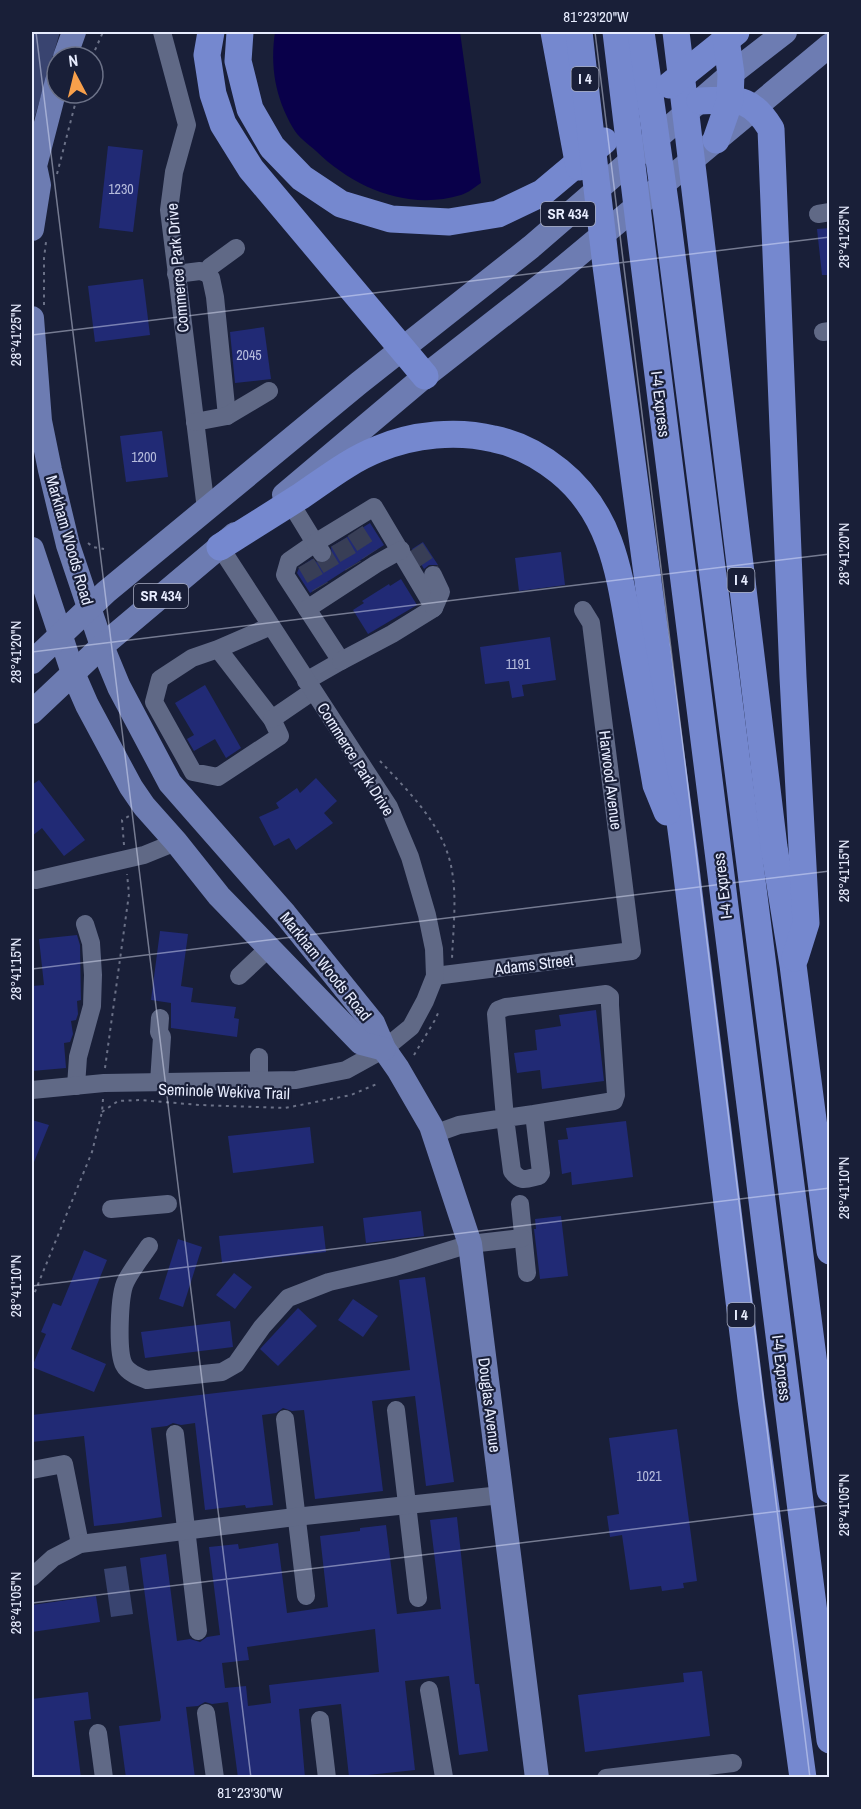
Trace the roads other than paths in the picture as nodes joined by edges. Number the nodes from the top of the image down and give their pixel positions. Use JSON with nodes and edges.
{"nodes":[{"id":1,"x":162,"y":32,"type":"edge"},
{"id":2,"x":211,"y":32,"type":"edge"},
{"id":3,"x":240,"y":32,"type":"edge"},
{"id":4,"x":554,"y":32,"type":"edge"},
{"id":5,"x":579,"y":32,"type":"edge"},
{"id":6,"x":616,"y":32,"type":"edge"},
{"id":7,"x":641,"y":32,"type":"edge"},
{"id":8,"x":785,"y":32,"type":"edge"},
{"id":9,"x":729,"y":34,"type":"edge"},
{"id":10,"x":678,"y":41,"type":"edge"},
{"id":11,"x":830,"y":45,"type":"edge"},
{"id":12,"x":739,"y":94,"type":"junction"},
{"id":13,"x":700,"y":101,"type":"joint"},
{"id":14,"x":50,"y":105,"type":"edge"},
{"id":15,"x":582,"y":133,"type":"junction"},
{"id":16,"x":716,"y":140,"type":"joint"},
{"id":17,"x":33,"y":168,"type":"edge"},
{"id":18,"x":39,"y":232,"type":"edge"},
{"id":19,"x":236,"y":248,"type":"dead end"},
{"id":20,"x":207,"y":273,"type":"junction"},
{"id":21,"x":176,"y":274,"type":"junction"},
{"id":22,"x":35,"y":326,"type":"edge"},
{"id":23,"x":402,"y":349,"type":"junction"},
{"id":24,"x":424,"y":376,"type":"junction"},
{"id":25,"x":269,"y":392,"type":"dead end"},
{"id":26,"x":227,"y":416,"type":"junction"},
{"id":27,"x":195,"y":422,"type":"junction"},
{"id":28,"x":288,"y":498,"type":"junction"},
{"id":29,"x":206,"y":509,"type":"junction"},
{"id":30,"x":220,"y":547,"type":"junction"},
{"id":31,"x":319,"y":548,"type":"junction"},
{"id":32,"x":32,"y":549,"type":"edge"},
{"id":33,"x":408,"y":549,"type":"junction"},
{"id":34,"x":434,"y":575,"type":"tunnel mouth"},
{"id":35,"x":89,"y":606,"type":"junction"},
{"id":36,"x":434,"y":608,"type":"junction"},
{"id":37,"x":308,"y":609,"type":"junction"},
{"id":38,"x":583,"y":610,"type":"dead end"},
{"id":39,"x":271,"y":626,"type":"junction"},
{"id":40,"x":60,"y":634,"type":"junction"},
{"id":41,"x":102,"y":646,"type":"junction"},
{"id":42,"x":218,"y":649,"type":"junction"},
{"id":43,"x":341,"y":661,"type":"junction"},
{"id":44,"x":32,"y":662,"type":"edge"},
{"id":45,"x":73,"y":673,"type":"junction"},
{"id":46,"x":310,"y":686,"type":"junction"},
{"id":47,"x":32,"y":712,"type":"edge"},
{"id":48,"x":272,"y":719,"type":"junction"},
{"id":49,"x":176,"y":842,"type":"junction"},
{"id":50,"x":684,"y":852,"type":"junction"},
{"id":51,"x":36,"y":880,"type":"dead end"},
{"id":52,"x":85,"y":924,"type":"dead end"},
{"id":53,"x":269,"y":948,"type":"junction"},
{"id":54,"x":632,"y":951,"type":"joint"},
{"id":55,"x":793,"y":965,"type":"junction"},
{"id":56,"x":239,"y":976,"type":"dead end"},
{"id":57,"x":435,"y":976,"type":"junction"},
{"id":58,"x":160,"y":1018,"type":"dead end"},
{"id":59,"x":384,"y":1049,"type":"junction"},
{"id":60,"x":259,"y":1057,"type":"dead end"},
{"id":61,"x":259,"y":1080,"type":"junction"},
{"id":62,"x":159,"y":1082,"type":"junction"},
{"id":63,"x":76,"y":1086,"type":"junction"},
{"id":64,"x":32,"y":1090,"type":"edge"},
{"id":65,"x":534,"y":1114,"type":"junction"},
{"id":66,"x":505,"y":1118,"type":"junction"},
{"id":67,"x":434,"y":1134,"type":"junction"},
{"id":68,"x":168,"y":1204,"type":"dead end"},
{"id":69,"x":520,"y":1204,"type":"dead end"},
{"id":70,"x":111,"y":1209,"type":"dead end"},
{"id":71,"x":522,"y":1238,"type":"junction"},
{"id":72,"x":470,"y":1244,"type":"junction"},
{"id":73,"x":149,"y":1246,"type":"dead end"},
{"id":74,"x":830,"y":1251,"type":"edge"},
{"id":75,"x":527,"y":1273,"type":"dead end"},
{"id":76,"x":396,"y":1410,"type":"dead end"},
{"id":77,"x":285,"y":1419,"type":"dead end"},
{"id":78,"x":175,"y":1434,"type":"dead end"},
{"id":79,"x":32,"y":1470,"type":"edge"},
{"id":80,"x":830,"y":1490,"type":"edge"},
{"id":81,"x":501,"y":1495,"type":"junction"},
{"id":82,"x":407,"y":1506,"type":"junction"},
{"id":83,"x":295,"y":1517,"type":"junction"},
{"id":84,"x":186,"y":1530,"type":"junction"},
{"id":85,"x":80,"y":1544,"type":"junction"},
{"id":86,"x":35,"y":1566,"type":"edge"},
{"id":87,"x":306,"y":1596,"type":"dead end"},
{"id":88,"x":418,"y":1598,"type":"dead end"},
{"id":89,"x":198,"y":1631,"type":"dead end"},
{"id":90,"x":429,"y":1690,"type":"dead end"},
{"id":91,"x":206,"y":1713,"type":"dead end"},
{"id":92,"x":320,"y":1720,"type":"dead end"},
{"id":93,"x":98,"y":1733,"type":"dead end"},
{"id":94,"x":830,"y":1740,"type":"edge"},
{"id":95,"x":733,"y":1762,"type":"dead end"},
{"id":96,"x":104,"y":1778,"type":"edge"},
{"id":97,"x":215,"y":1778,"type":"edge"},
{"id":98,"x":327,"y":1778,"type":"edge"},
{"id":99,"x":444,"y":1778,"type":"edge"},
{"id":100,"x":537,"y":1778,"type":"edge"},
{"id":101,"x":606,"y":1778,"type":"edge"},
{"id":102,"x":803,"y":1778,"type":"edge"}],
"edges":[{"from":1,"to":21,"type":"street","name":"Commerce Park Drive"},
{"from":2,"to":23,"type":"highway"},
{"from":3,"to":9,"type":"highway"},
{"from":4,"to":15,"type":"highway"},
{"from":5,"to":15,"type":"highway","number":"I 4"},
{"from":6,"to":94,"type":"highway","name":"I-4 Express"},
{"from":7,"to":80,"type":"highway","name":"I-4 Express"},
{"from":8,"to":12,"type":"main road"},
{"from":9,"to":12,"type":"highway"},
{"from":10,"to":55,"type":"highway","number":"I 4"},
{"from":11,"to":12,"type":"main road"},
{"from":12,"to":13,"type":"highway"},
{"from":12,"to":16,"type":"highway"},
{"from":12,"to":55,"type":"highway"},
{"from":13,"to":23,"type":"main road","number":"SR 434"},
{"from":14,"to":17,"type":"main road"},
{"from":15,"to":50,"type":"highway","number":"I 4"},
{"from":16,"to":24,"type":"main road","number":"SR 434"},
{"from":17,"to":18,"type":"main road"},
{"from":19,"to":20,"type":"street"},
{"from":20,"to":21,"type":"street"},
{"from":20,"to":26,"type":"street"},
{"from":21,"to":27,"type":"street","name":"Commerce Park Drive"},
{"from":22,"to":35,"type":"main road","name":"Markham Woods Road"},
{"from":23,"to":24,"type":"highway"},
{"from":23,"to":29,"type":"main road","number":"SR 434"},
{"from":24,"to":28,"type":"main road","number":"SR 434"},
{"from":25,"to":26,"type":"street"},
{"from":26,"to":27,"type":"street"},
{"from":27,"to":29,"type":"street","name":"Commerce Park Drive"},
{"from":28,"to":30,"type":"highway"},
{"from":28,"to":31,"type":"street"},
{"from":28,"to":50,"type":"highway"},
{"from":29,"to":35,"type":"main road","number":"SR 434"},
{"from":30,"to":39,"type":"street","name":"Commerce Park Drive"},
{"from":30,"to":41,"type":"main road","number":"SR 434"},
{"from":31,"to":33,"type":"street"},
{"from":31,"to":37,"type":"street"},
{"from":32,"to":40,"type":"main road","name":"Markham Woods Road"},
{"from":33,"to":36,"type":"street"},
{"from":33,"to":37,"type":"street"},
{"from":34,"to":36,"type":"street"},
{"from":35,"to":40,"type":"main road","number":"SR 434"},
{"from":35,"to":41,"type":"main road","name":"Markham Woods Road"},
{"from":36,"to":43,"type":"street"},
{"from":37,"to":43,"type":"street"},
{"from":38,"to":54,"type":"street","name":"Harwood Avenue"},
{"from":39,"to":42,"type":"street"},
{"from":39,"to":46,"type":"street","name":"Commerce Park Drive"},
{"from":40,"to":44,"type":"main road","number":"SR 434"},
{"from":40,"to":45,"type":"main road","name":"Markham Woods Road"},
{"from":41,"to":45,"type":"main road","number":"SR 434"},
{"from":41,"to":59,"type":"main road","name":"Markham Woods Road"},
{"from":42,"to":48,"type":"street"},
{"from":42,"to":48,"type":"street"},
{"from":43,"to":46,"type":"street"},
{"from":45,"to":47,"type":"main road","number":"SR 434"},
{"from":45,"to":49,"type":"main road","name":"Markham Woods Road"},
{"from":46,"to":48,"type":"street"},
{"from":46,"to":57,"type":"street","name":"Commerce Park Drive"},
{"from":49,"to":51,"type":"street"},
{"from":49,"to":53,"type":"main road","name":"Markham Woods Road"},
{"from":50,"to":102,"type":"highway","number":"I 4"},
{"from":52,"to":63,"type":"street"},
{"from":53,"to":56,"type":"street"},
{"from":53,"to":59,"type":"main road","name":"Markham Woods Road"},
{"from":54,"to":57,"type":"street","name":"Adams Street"},
{"from":55,"to":74,"type":"highway","number":"I 4"},
{"from":57,"to":59,"type":"street","name":"Commerce Park Drive"},
{"from":58,"to":62,"type":"street"},
{"from":59,"to":61,"type":"street","name":"Commerce Park Drive"},
{"from":59,"to":67,"type":"main road","name":"Douglas Avenue"},
{"from":60,"to":61,"type":"street"},
{"from":61,"to":62,"type":"street","name":"Commerce Park Drive"},
{"from":62,"to":63,"type":"street","name":"Commerce Park Drive"},
{"from":63,"to":64,"type":"street","name":"Commerce Park Drive"},
{"from":65,"to":66,"type":"street"},
{"from":65,"to":66,"type":"street"},
{"from":65,"to":66,"type":"street"},
{"from":66,"to":67,"type":"street"},
{"from":67,"to":72,"type":"main road","name":"Douglas Avenue"},
{"from":68,"to":70,"type":"street"},
{"from":69,"to":71,"type":"street"},
{"from":71,"to":72,"type":"street"},
{"from":71,"to":75,"type":"street"},
{"from":72,"to":73,"type":"street"},
{"from":72,"to":81,"type":"main road","name":"Douglas Avenue"},
{"from":76,"to":82,"type":"street"},
{"from":77,"to":83,"type":"street"},
{"from":78,"to":84,"type":"street"},
{"from":79,"to":85,"type":"street"},
{"from":81,"to":82,"type":"street"},
{"from":81,"to":100,"type":"main road","name":"Douglas Avenue"},
{"from":82,"to":83,"type":"street"},
{"from":82,"to":88,"type":"street"},
{"from":83,"to":84,"type":"street"},
{"from":83,"to":87,"type":"street"},
{"from":84,"to":85,"type":"street"},
{"from":84,"to":89,"type":"street"},
{"from":85,"to":86,"type":"street"},
{"from":90,"to":99,"type":"street"},
{"from":91,"to":97,"type":"street"},
{"from":92,"to":98,"type":"street"},
{"from":93,"to":96,"type":"street"},
{"from":95,"to":101,"type":"street"}]}
